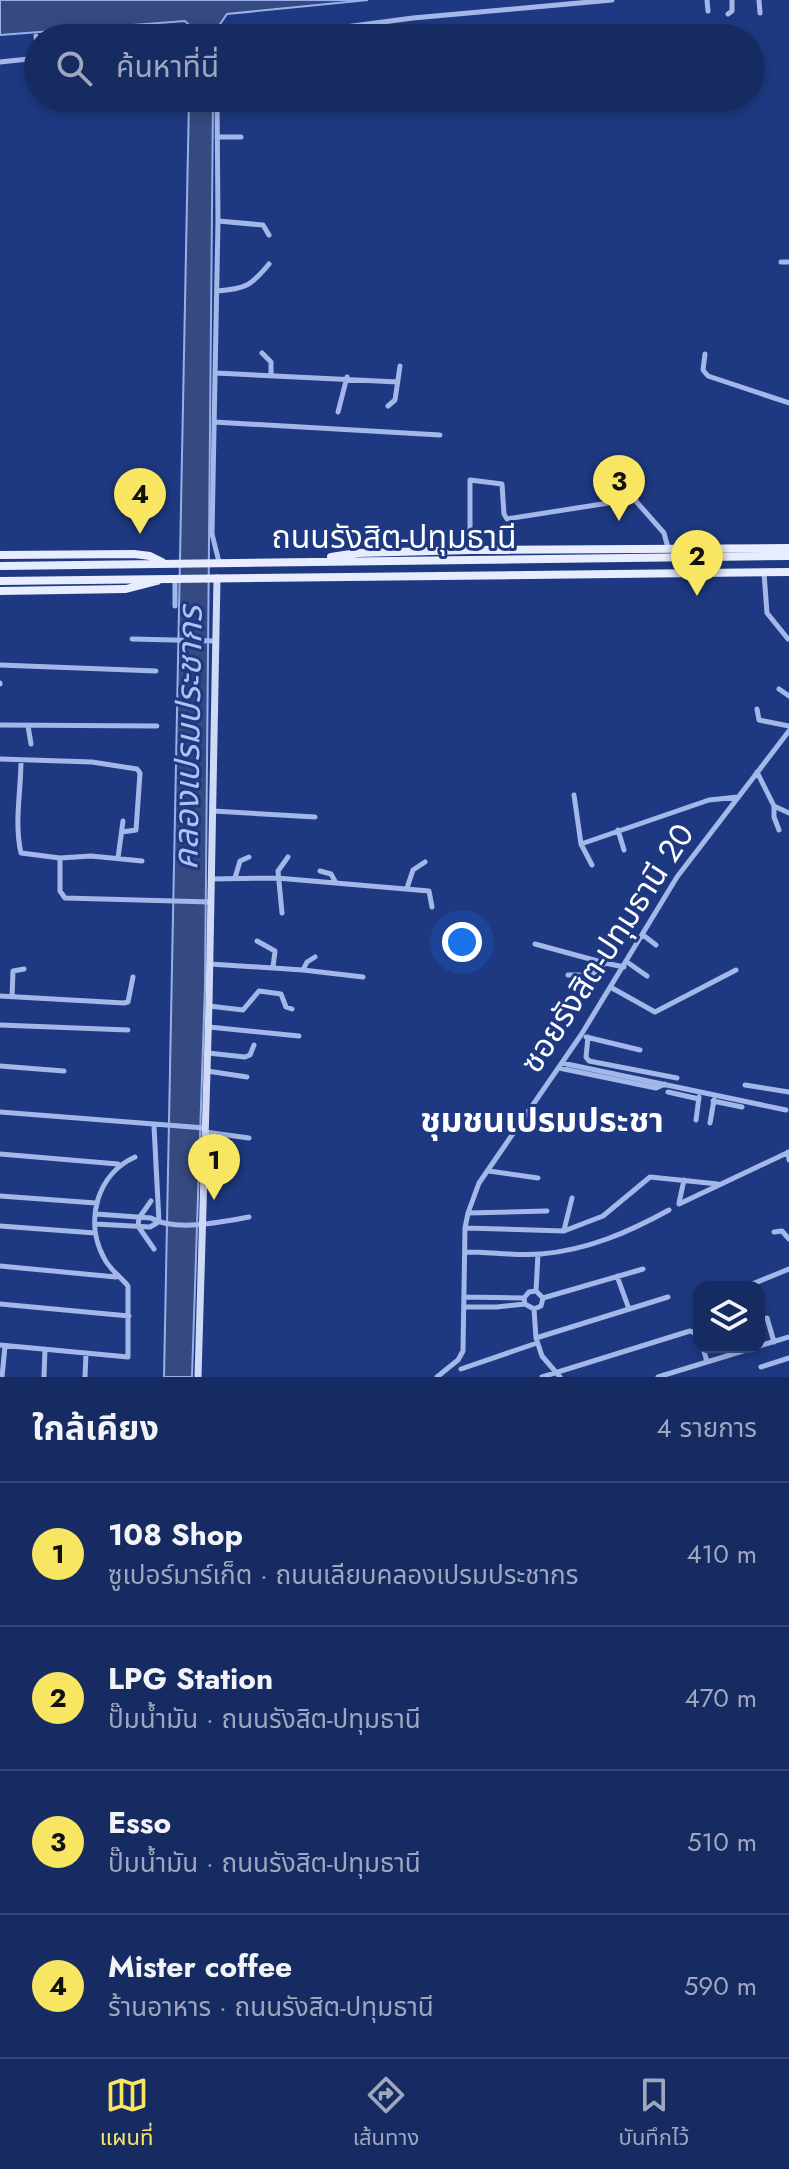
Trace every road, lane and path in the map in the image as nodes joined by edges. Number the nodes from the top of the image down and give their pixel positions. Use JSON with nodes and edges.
{"nodes":[{"id":1,"x":612,"y":0,"type":"edge"},
{"id":2,"x":707,"y":0,"type":"edge"},
{"id":3,"x":732,"y":0,"type":"edge"},
{"id":4,"x":759,"y":0,"type":"edge"},
{"id":5,"x":708,"y":11,"type":"dead end"},
{"id":6,"x":760,"y":13,"type":"dead end"},
{"id":7,"x":728,"y":14,"type":"dead end"},
{"id":8,"x":368,"y":24,"type":"edge"},
{"id":9,"x":24,"y":59,"type":"edge"},
{"id":10,"x":0,"y":62,"type":"edge"},
{"id":11,"x":217,"y":112,"type":"edge"},
{"id":12,"x":217,"y":137,"type":"junction"},
{"id":13,"x":241,"y":137,"type":"dead end"},
{"id":14,"x":218,"y":221,"type":"junction"},
{"id":15,"x":269,"y":235,"type":"dead end"},
{"id":16,"x":781,"y":262,"type":"dead end"},
{"id":17,"x":789,"y":262,"type":"edge"},
{"id":18,"x":269,"y":264,"type":"dead end"},
{"id":19,"x":217,"y":291,"type":"junction"},
{"id":20,"x":262,"y":353,"type":"dead end"},
{"id":21,"x":705,"y":354,"type":"dead end"},
{"id":22,"x":400,"y":366,"type":"dead end"},
{"id":23,"x":216,"y":373,"type":"junction"},
{"id":24,"x":271,"y":375,"type":"junction"},
{"id":25,"x":347,"y":377,"type":"junction"},
{"id":26,"x":398,"y":382,"type":"junction"},
{"id":27,"x":789,"y":403,"type":"edge"},
{"id":28,"x":388,"y":406,"type":"dead end"},
{"id":29,"x":338,"y":412,"type":"dead end"},
{"id":30,"x":214,"y":422,"type":"junction"},
{"id":31,"x":440,"y":435,"type":"dead end"},
{"id":32,"x":789,"y":548,"type":"edge"},
{"id":33,"x":669,"y":549,"type":"junction"},
{"id":34,"x":470,"y":550,"type":"junction"},
{"id":35,"x":0,"y":555,"type":"edge"},
{"id":36,"x":789,"y":556,"type":"edge"},
{"id":37,"x":314,"y":561,"type":"junction"},
{"id":38,"x":215,"y":562,"type":"junction"},
{"id":39,"x":164,"y":563,"type":"junction"},
{"id":40,"x":0,"y":566,"type":"edge"},
{"id":41,"x":789,"y":572,"type":"edge"},
{"id":42,"x":764,"y":573,"type":"junction"},
{"id":43,"x":173,"y":578,"type":"junction"},
{"id":44,"x":214,"y":578,"type":"junction"},
{"id":45,"x":0,"y":581,"type":"edge"},
{"id":46,"x":0,"y":591,"type":"edge"},
{"id":47,"x":175,"y":606,"type":"dead end"},
{"id":48,"x":132,"y":639,"type":"dead end"},
{"id":49,"x":788,"y":639,"type":"edge"},
{"id":50,"x":215,"y":640,"type":"junction"},
{"id":51,"x":0,"y":665,"type":"edge"},
{"id":52,"x":156,"y":671,"type":"dead end"},
{"id":53,"x":779,"y":689,"type":"dead end"},
{"id":54,"x":789,"y":696,"type":"edge"},
{"id":55,"x":757,"y":709,"type":"dead end"},
{"id":56,"x":0,"y":725,"type":"edge"},
{"id":57,"x":28,"y":726,"type":"junction"},
{"id":58,"x":157,"y":726,"type":"dead end"},
{"id":59,"x":789,"y":730,"type":"edge"},
{"id":60,"x":31,"y":744,"type":"dead end"},
{"id":61,"x":0,"y":759,"type":"edge"},
{"id":62,"x":21,"y":760,"type":"junction"},
{"id":63,"x":757,"y":772,"type":"junction"},
{"id":64,"x":574,"y":795,"type":"dead end"},
{"id":65,"x":738,"y":797,"type":"junction"},
{"id":66,"x":774,"y":806,"type":"junction"},
{"id":67,"x":213,"y":811,"type":"junction"},
{"id":68,"x":789,"y":813,"type":"edge"},
{"id":69,"x":315,"y":817,"type":"dead end"},
{"id":70,"x":123,"y":821,"type":"dead end"},
{"id":71,"x":618,"y":830,"type":"junction"},
{"id":72,"x":779,"y":830,"type":"dead end"},
{"id":73,"x":122,"y":832,"type":"junction"},
{"id":74,"x":581,"y":844,"type":"junction"},
{"id":75,"x":624,"y":850,"type":"dead end"},
{"id":76,"x":249,"y":857,"type":"dead end"},
{"id":77,"x":288,"y":857,"type":"dead end"},
{"id":78,"x":60,"y":858,"type":"junction"},
{"id":79,"x":118,"y":858,"type":"junction"},
{"id":80,"x":142,"y":861,"type":"dead end"},
{"id":81,"x":425,"y":862,"type":"dead end"},
{"id":82,"x":592,"y":865,"type":"dead end"},
{"id":83,"x":320,"y":871,"type":"dead end"},
{"id":84,"x":235,"y":878,"type":"junction"},
{"id":85,"x":277,"y":878,"type":"junction"},
{"id":86,"x":211,"y":879,"type":"junction"},
{"id":87,"x":336,"y":883,"type":"junction"},
{"id":88,"x":407,"y":888,"type":"junction"},
{"id":89,"x":210,"y":902,"type":"junction"},
{"id":90,"x":432,"y":907,"type":"dead end"},
{"id":91,"x":282,"y":913,"type":"dead end"},
{"id":92,"x":643,"y":935,"type":"junction"},
{"id":93,"x":257,"y":941,"type":"dead end"},
{"id":94,"x":535,"y":944,"type":"dead end"},
{"id":95,"x":656,"y":945,"type":"dead end"},
{"id":96,"x":315,"y":957,"type":"dead end"},
{"id":97,"x":605,"y":963,"type":"junction"},
{"id":98,"x":210,"y":964,"type":"junction"},
{"id":99,"x":626,"y":964,"type":"junction"},
{"id":100,"x":273,"y":967,"type":"junction"},
{"id":101,"x":24,"y":969,"type":"dead end"},
{"id":102,"x":303,"y":970,"type":"junction"},
{"id":103,"x":736,"y":970,"type":"dead end"},
{"id":104,"x":568,"y":975,"type":"dead end"},
{"id":105,"x":647,"y":976,"type":"dead end"},
{"id":106,"x":133,"y":977,"type":"dead end"},
{"id":107,"x":363,"y":977,"type":"dead end"},
{"id":108,"x":612,"y":988,"type":"junction"},
{"id":109,"x":0,"y":996,"type":"edge"},
{"id":110,"x":12,"y":997,"type":"junction"},
{"id":111,"x":209,"y":1006,"type":"junction"},
{"id":112,"x":292,"y":1009,"type":"dead end"},
{"id":113,"x":0,"y":1025,"type":"edge"},
{"id":114,"x":209,"y":1027,"type":"junction"},
{"id":115,"x":128,"y":1030,"type":"dead end"},
{"id":116,"x":299,"y":1036,"type":"dead end"},
{"id":117,"x":585,"y":1036,"type":"junction"},
{"id":118,"x":254,"y":1045,"type":"dead end"},
{"id":119,"x":640,"y":1050,"type":"dead end"},
{"id":120,"x":208,"y":1053,"type":"junction"},
{"id":121,"x":0,"y":1066,"type":"edge"},
{"id":122,"x":560,"y":1066,"type":"junction"},
{"id":123,"x":64,"y":1071,"type":"dead end"},
{"id":124,"x":207,"y":1071,"type":"junction"},
{"id":125,"x":247,"y":1077,"type":"dead end"},
{"id":126,"x":677,"y":1078,"type":"dead end"},
{"id":127,"x":745,"y":1085,"type":"dead end"},
{"id":128,"x":668,"y":1092,"type":"dead end"},
{"id":129,"x":789,"y":1092,"type":"edge"},
{"id":130,"x":700,"y":1095,"type":"junction"},
{"id":131,"x":714,"y":1098,"type":"junction"},
{"id":132,"x":742,"y":1107,"type":"dead end"},
{"id":133,"x":786,"y":1110,"type":"dead end"},
{"id":134,"x":0,"y":1112,"type":"edge"},
{"id":135,"x":696,"y":1120,"type":"dead end"},
{"id":136,"x":710,"y":1123,"type":"dead end"},
{"id":137,"x":158,"y":1126,"type":"junction"},
{"id":138,"x":204,"y":1129,"type":"junction"},
{"id":139,"x":249,"y":1138,"type":"dead end"},
{"id":140,"x":789,"y":1152,"type":"edge"},
{"id":141,"x":0,"y":1154,"type":"edge"},
{"id":142,"x":135,"y":1157,"type":"dead end"},
{"id":143,"x":789,"y":1160,"type":"edge"},
{"id":144,"x":119,"y":1164,"type":"junction"},
{"id":145,"x":489,"y":1171,"type":"junction"},
{"id":146,"x":538,"y":1178,"type":"dead end"},
{"id":147,"x":684,"y":1180,"type":"junction"},
{"id":148,"x":718,"y":1184,"type":"junction"},
{"id":149,"x":0,"y":1196,"type":"edge"},
{"id":150,"x":572,"y":1198,"type":"dead end"},
{"id":151,"x":151,"y":1201,"type":"dead end"},
{"id":152,"x":96,"y":1203,"type":"junction"},
{"id":153,"x":669,"y":1210,"type":"dead end"},
{"id":154,"x":547,"y":1211,"type":"dead end"},
{"id":155,"x":468,"y":1213,"type":"junction"},
{"id":156,"x":96,"y":1214,"type":"junction"},
{"id":157,"x":249,"y":1217,"type":"dead end"},
{"id":158,"x":139,"y":1218,"type":"junction"},
{"id":159,"x":159,"y":1222,"type":"junction"},
{"id":160,"x":95,"y":1224,"type":"junction"},
{"id":161,"x":200,"y":1224,"type":"junction"},
{"id":162,"x":0,"y":1226,"type":"edge"},
{"id":163,"x":138,"y":1226,"type":"junction"},
{"id":164,"x":465,"y":1228,"type":"junction"},
{"id":165,"x":564,"y":1231,"type":"junction"},
{"id":166,"x":774,"y":1232,"type":"dead end"},
{"id":167,"x":95,"y":1233,"type":"junction"},
{"id":168,"x":789,"y":1239,"type":"edge"},
{"id":169,"x":154,"y":1249,"type":"dead end"},
{"id":170,"x":466,"y":1252,"type":"junction"},
{"id":171,"x":538,"y":1254,"type":"junction"},
{"id":172,"x":0,"y":1266,"type":"edge"},
{"id":173,"x":643,"y":1269,"type":"dead end"},
{"id":174,"x":789,"y":1269,"type":"edge"},
{"id":175,"x":617,"y":1276,"type":"junction"},
{"id":176,"x":117,"y":1277,"type":"junction"},
{"id":177,"x":757,"y":1281,"type":"edge"},
{"id":178,"x":536,"y":1291,"type":"junction"},
{"id":179,"x":465,"y":1297,"type":"junction"},
{"id":180,"x":668,"y":1297,"type":"dead end"},
{"id":181,"x":543,"y":1298,"type":"junction"},
{"id":182,"x":525,"y":1301,"type":"junction"},
{"id":183,"x":0,"y":1304,"type":"edge"},
{"id":184,"x":465,"y":1307,"type":"junction"},
{"id":185,"x":534,"y":1309,"type":"junction"},
{"id":186,"x":629,"y":1309,"type":"junction"},
{"id":187,"x":129,"y":1316,"type":"junction"},
{"id":188,"x":767,"y":1318,"type":"dead end"},
{"id":189,"x":693,"y":1332,"type":"edge"},
{"id":190,"x":789,"y":1337,"type":"edge"},
{"id":191,"x":536,"y":1341,"type":"junction"},
{"id":192,"x":774,"y":1342,"type":"junction"},
{"id":193,"x":765,"y":1345,"type":"edge"},
{"id":194,"x":2,"y":1346,"type":"edge"},
{"id":195,"x":45,"y":1349,"type":"junction"},
{"id":196,"x":86,"y":1353,"type":"junction"},
{"id":197,"x":705,"y":1353,"type":"edge"},
{"id":198,"x":738,"y":1353,"type":"edge"},
{"id":199,"x":789,"y":1358,"type":"edge"},
{"id":200,"x":707,"y":1362,"type":"junction"},
{"id":201,"x":761,"y":1367,"type":"dead end"},
{"id":202,"x":461,"y":1369,"type":"dead end"},
{"id":203,"x":559,"y":1374,"type":"edge"},
{"id":204,"x":2,"y":1377,"type":"edge"},
{"id":205,"x":44,"y":1377,"type":"edge"},
{"id":206,"x":85,"y":1377,"type":"edge"},
{"id":207,"x":198,"y":1377,"type":"edge"},
{"id":208,"x":437,"y":1377,"type":"edge"},
{"id":209,"x":542,"y":1377,"type":"edge"},
{"id":210,"x":658,"y":1377,"type":"edge"}],
"edges":[{"from":1,"to":8,"type":"street"},
{"from":2,"to":5,"type":"street"},
{"from":3,"to":7,"type":"street"},
{"from":4,"to":6,"type":"street"},
{"from":9,"to":10,"type":"street"},
{"from":11,"to":12,"type":"street"},
{"from":12,"to":13,"type":"street"},
{"from":12,"to":14,"type":"street"},
{"from":14,"to":15,"type":"street"},
{"from":14,"to":19,"type":"street"},
{"from":16,"to":17,"type":"street"},
{"from":18,"to":19,"type":"street"},
{"from":19,"to":23,"type":"street"},
{"from":20,"to":24,"type":"street"},
{"from":21,"to":27,"type":"street"},
{"from":22,"to":26,"type":"street"},
{"from":23,"to":24,"type":"street"},
{"from":23,"to":30,"type":"street"},
{"from":24,"to":25,"type":"street"},
{"from":25,"to":26,"type":"street"},
{"from":25,"to":29,"type":"street"},
{"from":26,"to":28,"type":"street"},
{"from":30,"to":31,"type":"street"},
{"from":30,"to":38,"type":"street"},
{"from":32,"to":33,"type":"main road"},
{"from":33,"to":34,"type":"main road"},
{"from":33,"to":34,"type":"street"},
{"from":34,"to":37,"type":"main road"},
{"from":35,"to":39,"type":"main road"},
{"from":36,"to":37,"type":"main road","name":"ถนนรังสิต-ปทุมธานี"},
{"from":37,"to":38,"type":"main road","name":"ถนนรังสิต-ปทุมธานี"},
{"from":38,"to":39,"type":"main road","name":"ถนนรังสิต-ปทุมธานี"},
{"from":39,"to":40,"type":"main road","name":"ถนนรังสิต-ปทุมธานี"},
{"from":41,"to":42,"type":"main road","name":"ถนนรังสิต-ปทุมธานี"},
{"from":42,"to":44,"type":"main road","name":"ถนนรังสิต-ปทุมธานี"},
{"from":42,"to":49,"type":"street"},
{"from":43,"to":44,"type":"main road","name":"ถนนรังสิต-ปทุมธานี"},
{"from":43,"to":45,"type":"main road","name":"ถนนรังสิต-ปทุมธานี"},
{"from":43,"to":46,"type":"main road"},
{"from":43,"to":47,"type":"street"},
{"from":44,"to":50,"type":"street"},
{"from":48,"to":50,"type":"street"},
{"from":50,"to":67,"type":"street"},
{"from":51,"to":52,"type":"street"},
{"from":53,"to":54,"type":"street"},
{"from":55,"to":59,"type":"street"},
{"from":56,"to":57,"type":"street"},
{"from":57,"to":58,"type":"street"},
{"from":57,"to":60,"type":"street"},
{"from":59,"to":63,"type":"street","name":"ซอยรังสิต-ปทุมธานี 20"},
{"from":61,"to":62,"type":"street"},
{"from":62,"to":73,"type":"street"},
{"from":62,"to":78,"type":"street"},
{"from":63,"to":65,"type":"street","name":"ซอยรังสิต-ปทุมธานี 20"},
{"from":63,"to":66,"type":"street"},
{"from":64,"to":74,"type":"street"},
{"from":65,"to":71,"type":"street"},
{"from":65,"to":92,"type":"street","name":"ซอยรังสิต-ปทุมธานี 20"},
{"from":66,"to":68,"type":"street"},
{"from":66,"to":72,"type":"street"},
{"from":67,"to":69,"type":"street"},
{"from":67,"to":86,"type":"street"},
{"from":70,"to":73,"type":"street"},
{"from":71,"to":74,"type":"street"},
{"from":71,"to":75,"type":"street"},
{"from":73,"to":79,"type":"street"},
{"from":74,"to":82,"type":"street"},
{"from":76,"to":84,"type":"street"},
{"from":77,"to":85,"type":"street"},
{"from":78,"to":79,"type":"street"},
{"from":78,"to":89,"type":"street"},
{"from":79,"to":80,"type":"street"},
{"from":81,"to":88,"type":"street"},
{"from":83,"to":87,"type":"street"},
{"from":84,"to":85,"type":"street"},
{"from":84,"to":86,"type":"street"},
{"from":85,"to":87,"type":"street"},
{"from":85,"to":91,"type":"street"},
{"from":86,"to":89,"type":"street"},
{"from":87,"to":88,"type":"street"},
{"from":88,"to":90,"type":"street"},
{"from":89,"to":98,"type":"street"},
{"from":92,"to":95,"type":"street"},
{"from":92,"to":99,"type":"street","name":"ซอยรังสิต-ปทุมธานี 20"},
{"from":93,"to":100,"type":"street"},
{"from":94,"to":97,"type":"street"},
{"from":96,"to":102,"type":"street"},
{"from":97,"to":99,"type":"street"},
{"from":97,"to":104,"type":"street"},
{"from":98,"to":100,"type":"street"},
{"from":98,"to":111,"type":"street"},
{"from":99,"to":105,"type":"street"},
{"from":99,"to":108,"type":"street","name":"ซอยรังสิต-ปทุมธานี 20"},
{"from":100,"to":102,"type":"street"},
{"from":101,"to":110,"type":"street"},
{"from":102,"to":107,"type":"street"},
{"from":103,"to":108,"type":"street"},
{"from":106,"to":110,"type":"street"},
{"from":108,"to":117,"type":"street","name":"ซอยรังสิต-ปทุมธานี 20"},
{"from":109,"to":110,"type":"street"},
{"from":111,"to":112,"type":"street"},
{"from":111,"to":114,"type":"street"},
{"from":113,"to":115,"type":"street"},
{"from":114,"to":116,"type":"street"},
{"from":114,"to":120,"type":"street"},
{"from":117,"to":119,"type":"street"},
{"from":117,"to":122,"type":"street","name":"ซอยรังสิต-ปทุมธานี 20"},
{"from":117,"to":126,"type":"street"},
{"from":118,"to":120,"type":"street"},
{"from":120,"to":124,"type":"street"},
{"from":121,"to":123,"type":"street"},
{"from":122,"to":130,"type":"street"},
{"from":122,"to":145,"type":"street","name":"ซอยรังสิต-ปทุมธานี 20"},
{"from":124,"to":125,"type":"street"},
{"from":124,"to":138,"type":"street"},
{"from":127,"to":129,"type":"street"},
{"from":128,"to":130,"type":"street"},
{"from":130,"to":131,"type":"street"},
{"from":130,"to":135,"type":"street"},
{"from":131,"to":132,"type":"street"},
{"from":131,"to":133,"type":"street"},
{"from":131,"to":136,"type":"street"},
{"from":134,"to":137,"type":"street"},
{"from":137,"to":138,"type":"street"},
{"from":137,"to":159,"type":"street"},
{"from":138,"to":139,"type":"street"},
{"from":138,"to":161,"type":"street"},
{"from":140,"to":143,"type":"street"},
{"from":140,"to":148,"type":"street"},
{"from":141,"to":144,"type":"street"},
{"from":142,"to":144,"type":"street"},
{"from":144,"to":152,"type":"street"},
{"from":145,"to":146,"type":"street"},
{"from":145,"to":155,"type":"street","name":"ซอยรังสิต-ปทุมธานี 20"},
{"from":147,"to":148,"type":"street"},
{"from":147,"to":148,"type":"street"},
{"from":147,"to":165,"type":"street"},
{"from":149,"to":152,"type":"street"},
{"from":150,"to":165,"type":"street"},
{"from":151,"to":158,"type":"street"},
{"from":152,"to":156,"type":"street"},
{"from":153,"to":171,"type":"street"},
{"from":154,"to":155,"type":"street"},
{"from":155,"to":164,"type":"street","name":"ซอยรังสิต-ปทุมธานี 20"},
{"from":156,"to":158,"type":"street"},
{"from":156,"to":160,"type":"street"},
{"from":157,"to":161,"type":"street"},
{"from":158,"to":159,"type":"street"},
{"from":158,"to":163,"type":"street"},
{"from":159,"to":161,"type":"street"},
{"from":159,"to":163,"type":"street"},
{"from":160,"to":163,"type":"street"},
{"from":160,"to":167,"type":"street"},
{"from":161,"to":207,"type":"street"},
{"from":162,"to":167,"type":"street"},
{"from":163,"to":169,"type":"street"},
{"from":164,"to":165,"type":"street"},
{"from":164,"to":170,"type":"street","name":"ซอยรังสิต-ปทุมธานี 20"},
{"from":166,"to":168,"type":"street"},
{"from":167,"to":176,"type":"street"},
{"from":170,"to":171,"type":"street"},
{"from":170,"to":179,"type":"street","name":"ซอยรังสิต-ปทุมธานี 20"},
{"from":171,"to":178,"type":"street"},
{"from":172,"to":176,"type":"street"},
{"from":173,"to":175,"type":"street"},
{"from":174,"to":177,"type":"street"},
{"from":175,"to":181,"type":"street"},
{"from":175,"to":186,"type":"street"},
{"from":176,"to":187,"type":"street"},
{"from":178,"to":181,"type":"street"},
{"from":178,"to":182,"type":"street"},
{"from":179,"to":182,"type":"street"},
{"from":179,"to":184,"type":"street","name":"ซอยรังสิต-ปทุมธานี 20"},
{"from":180,"to":186,"type":"street"},
{"from":181,"to":185,"type":"street"},
{"from":182,"to":184,"type":"street"},
{"from":182,"to":185,"type":"street"},
{"from":183,"to":187,"type":"street"},
{"from":184,"to":208,"type":"street","name":"ซอยรังสิต-ปทุมธานี 20"},
{"from":185,"to":191,"type":"street"},
{"from":186,"to":191,"type":"street"},
{"from":187,"to":196,"type":"street"},
{"from":188,"to":192,"type":"street"},
{"from":189,"to":203,"type":"street"},
{"from":190,"to":192,"type":"street"},
{"from":191,"to":202,"type":"street"},
{"from":191,"to":203,"type":"street"},
{"from":192,"to":193,"type":"street"},
{"from":194,"to":195,"type":"street"},
{"from":194,"to":204,"type":"street"},
{"from":195,"to":196,"type":"street"},
{"from":195,"to":205,"type":"street"},
{"from":196,"to":206,"type":"street"},
{"from":197,"to":200,"type":"street"},
{"from":198,"to":200,"type":"street"},
{"from":199,"to":201,"type":"street"},
{"from":200,"to":210,"type":"street"},
{"from":203,"to":209,"type":"street"}]}
